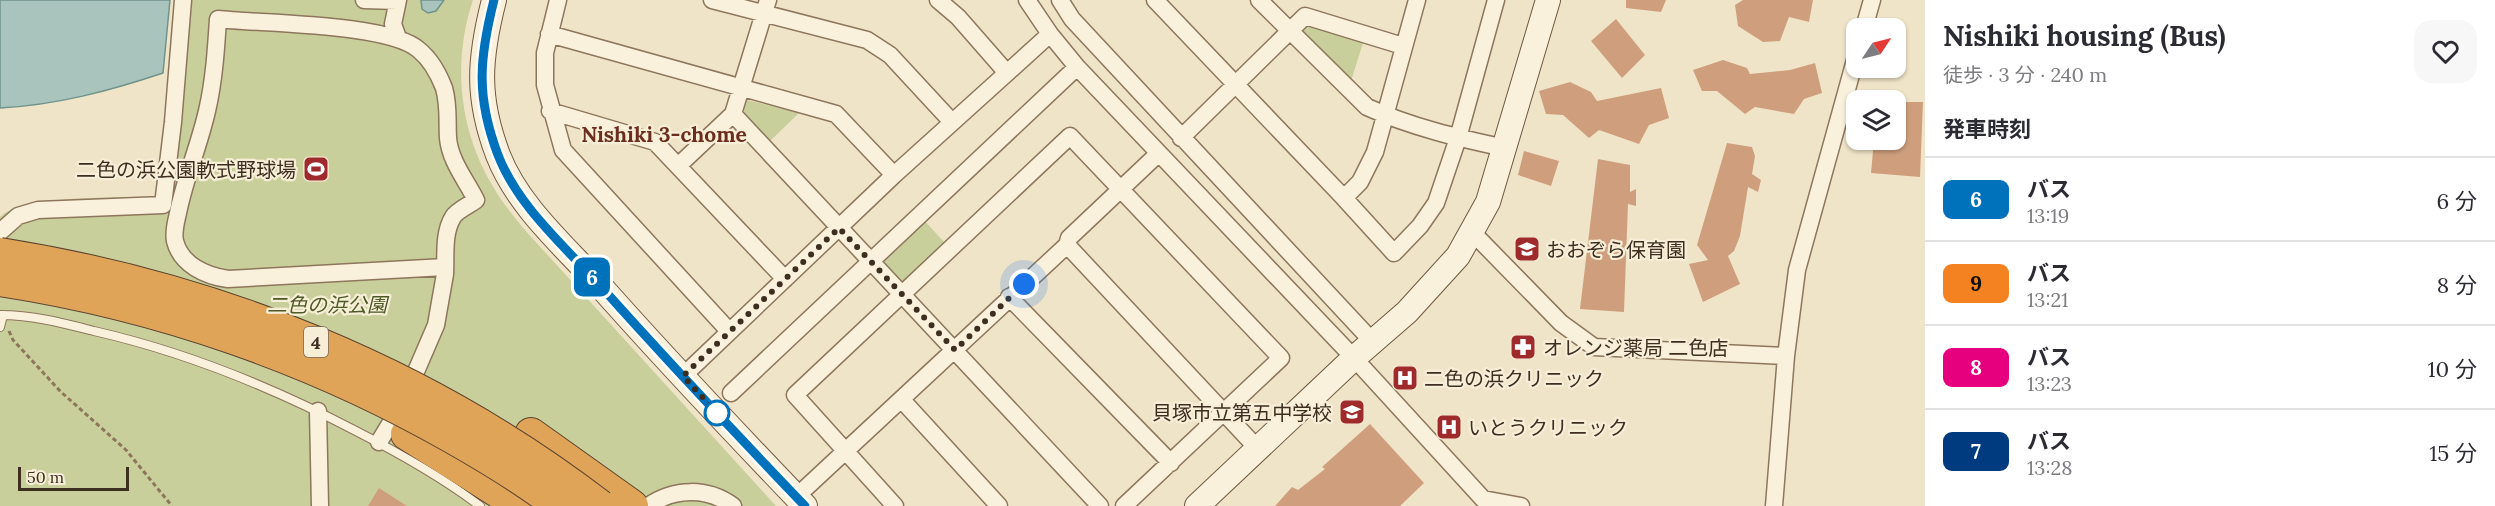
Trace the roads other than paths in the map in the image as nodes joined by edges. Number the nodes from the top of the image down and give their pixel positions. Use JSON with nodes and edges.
{"nodes":[{"id":1,"x":183,"y":0,"type":"edge"},
{"id":2,"x":364,"y":0,"type":"edge"},
{"id":3,"x":494,"y":0,"type":"edge"},
{"id":4,"x":558,"y":0,"type":"edge"},
{"id":5,"x":712,"y":0,"type":"edge"},
{"id":6,"x":938,"y":0,"type":"edge"},
{"id":7,"x":1027,"y":0,"type":"edge"},
{"id":8,"x":1060,"y":0,"type":"edge"},
{"id":9,"x":1155,"y":0,"type":"edge"},
{"id":10,"x":1259,"y":0,"type":"edge"},
{"id":11,"x":1417,"y":0,"type":"edge"},
{"id":12,"x":1496,"y":0,"type":"edge"},
{"id":13,"x":1548,"y":0,"type":"edge"},
{"id":14,"x":1872,"y":0,"type":"edge"},
{"id":15,"x":397,"y":1,"type":"edge"},
{"id":16,"x":766,"y":8,"type":"edge"},
{"id":17,"x":1867,"y":18,"type":"edge"},
{"id":18,"x":1290,"y":32,"type":"junction"},
{"id":19,"x":549,"y":34,"type":"junction"},
{"id":20,"x":1050,"y":34,"type":"junction"},
{"id":21,"x":398,"y":38,"type":"junction"},
{"id":22,"x":1403,"y":46,"type":"junction"},
{"id":23,"x":1077,"y":67,"type":"junction"},
{"id":24,"x":1007,"y":73,"type":"junction"},
{"id":25,"x":1850,"y":78,"type":"edge"},
{"id":26,"x":1235,"y":83,"type":"junction"},
{"id":27,"x":741,"y":88,"type":"junction"},
{"id":28,"x":550,"y":111,"type":"junction"},
{"id":29,"x":733,"y":114,"type":"junction"},
{"id":30,"x":1385,"y":115,"type":"junction"},
{"id":31,"x":952,"y":122,"type":"junction"},
{"id":32,"x":1181,"y":138,"type":"junction"},
{"id":33,"x":1458,"y":138,"type":"junction"},
{"id":34,"x":1505,"y":148,"type":"junction"},
{"id":35,"x":1159,"y":153,"type":"junction"},
{"id":36,"x":678,"y":166,"type":"junction"},
{"id":37,"x":894,"y":175,"type":"junction"},
{"id":38,"x":1120,"y":189,"type":"junction"},
{"id":39,"x":1344,"y":198,"type":"junction"},
{"id":40,"x":839,"y":228,"type":"junction"},
{"id":41,"x":0,"y":232,"type":"edge"},
{"id":42,"x":1473,"y":233,"type":"junction"},
{"id":43,"x":1067,"y":245,"type":"junction"},
{"id":44,"x":0,"y":254,"type":"edge"},
{"id":45,"x":871,"y":261,"type":"junction"},
{"id":46,"x":445,"y":267,"type":"junction"},
{"id":47,"x":785,"y":279,"type":"junction"},
{"id":48,"x":0,"y":280,"type":"edge"},
{"id":49,"x":51,"y":288,"type":"junction"},
{"id":50,"x":902,"y":294,"type":"junction"},
{"id":51,"x":1010,"y":297,"type":"junction"},
{"id":52,"x":222,"y":309,"type":"junction"},
{"id":53,"x":2,"y":315,"type":"edge"},
{"id":54,"x":0,"y":327,"type":"edge"},
{"id":55,"x":729,"y":331,"type":"junction"},
{"id":56,"x":1373,"y":342,"type":"junction"},
{"id":57,"x":955,"y":350,"type":"junction"},
{"id":58,"x":1786,"y":357,"type":"junction"},
{"id":59,"x":1354,"y":358,"type":"junction"},
{"id":60,"x":683,"y":376,"type":"junction"},
{"id":61,"x":731,"y":393,"type":"dead end"},
{"id":62,"x":902,"y":400,"type":"junction"},
{"id":63,"x":318,"y":411,"type":"junction"},
{"id":64,"x":1225,"y":412,"type":"junction"},
{"id":65,"x":379,"y":442,"type":"junction"},
{"id":66,"x":1258,"y":449,"type":"junction"},
{"id":67,"x":845,"y":452,"type":"junction"},
{"id":68,"x":1171,"y":463,"type":"junction"},
{"id":69,"x":801,"y":501,"type":"edge"},
{"id":70,"x":1483,"y":503,"type":"edge"},
{"id":71,"x":320,"y":506,"type":"edge"},
{"id":72,"x":480,"y":506,"type":"edge"},
{"id":73,"x":521,"y":506,"type":"edge"},
{"id":74,"x":559,"y":506,"type":"edge"},
{"id":75,"x":600,"y":506,"type":"edge"},
{"id":76,"x":632,"y":506,"type":"edge"},
{"id":77,"x":648,"y":506,"type":"edge"},
{"id":78,"x":733,"y":506,"type":"edge"},
{"id":79,"x":895,"y":506,"type":"edge"},
{"id":80,"x":999,"y":506,"type":"edge"},
{"id":81,"x":1100,"y":506,"type":"edge"},
{"id":82,"x":1124,"y":506,"type":"edge"},
{"id":83,"x":1197,"y":506,"type":"edge"},
{"id":84,"x":1521,"y":506,"type":"edge"},
{"id":85,"x":1774,"y":506,"type":"edge"}],
"edges":[{"from":1,"to":41,"type":"street"},
{"from":2,"to":15,"type":"street"},
{"from":3,"to":60,"type":"street"},
{"from":4,"to":19,"type":"street"},
{"from":5,"to":16,"type":"street"},
{"from":6,"to":24,"type":"street"},
{"from":7,"to":20,"type":"street"},
{"from":8,"to":32,"type":"street"},
{"from":9,"to":26,"type":"street"},
{"from":10,"to":18,"type":"street"},
{"from":11,"to":22,"type":"street"},
{"from":12,"to":33,"type":"street"},
{"from":13,"to":34,"type":"street"},
{"from":14,"to":17,"type":"street"},
{"from":15,"to":21,"type":"street"},
{"from":16,"to":27,"type":"street"},
{"from":16,"to":31,"type":"street"},
{"from":18,"to":22,"type":"street"},
{"from":18,"to":26,"type":"street"},
{"from":18,"to":30,"type":"street"},
{"from":19,"to":27,"type":"street"},
{"from":19,"to":28,"type":"street"},
{"from":20,"to":23,"type":"street"},
{"from":20,"to":24,"type":"street"},
{"from":21,"to":46,"type":"street"},
{"from":21,"to":46,"type":"street"},
{"from":22,"to":30,"type":"street"},
{"from":23,"to":35,"type":"street"},
{"from":23,"to":45,"type":"street"},
{"from":24,"to":31,"type":"street"},
{"from":25,"to":58,"type":"street"},
{"from":26,"to":32,"type":"street"},
{"from":26,"to":39,"type":"street"},
{"from":27,"to":29,"type":"street"},
{"from":27,"to":37,"type":"street"},
{"from":28,"to":36,"type":"street"},
{"from":28,"to":55,"type":"street"},
{"from":29,"to":36,"type":"street"},
{"from":29,"to":40,"type":"street"},
{"from":30,"to":33,"type":"street"},
{"from":30,"to":39,"type":"street"},
{"from":31,"to":37,"type":"street"},
{"from":32,"to":56,"type":"street"},
{"from":33,"to":34,"type":"street"},
{"from":33,"to":39,"type":"street"},
{"from":34,"to":42,"type":"street"},
{"from":35,"to":38,"type":"street"},
{"from":35,"to":59,"type":"street"},
{"from":36,"to":47,"type":"street"},
{"from":37,"to":40,"type":"street"},
{"from":38,"to":43,"type":"street"},
{"from":38,"to":50,"type":"street"},
{"from":38,"to":64,"type":"street"},
{"from":40,"to":45,"type":"street"},
{"from":40,"to":47,"type":"street"},
{"from":42,"to":56,"type":"street"},
{"from":42,"to":58,"type":"street"},
{"from":43,"to":51,"type":"street"},
{"from":43,"to":64,"type":"street"},
{"from":44,"to":52,"type":"highway","number":"4","bridge":true},
{"from":45,"to":50,"type":"street"},
{"from":45,"to":61,"type":"street"},
{"from":46,"to":65,"type":"street"},
{"from":47,"to":55,"type":"street"},
{"from":48,"to":49,"type":"highway","number":"4","bridge":true},
{"from":49,"to":73,"type":"highway","bridge":true},
{"from":49,"to":74,"type":"highway","number":"4","bridge":true},
{"from":50,"to":57,"type":"street"},
{"from":50,"to":67,"type":"street"},
{"from":51,"to":57,"type":"street"},
{"from":51,"to":68,"type":"street"},
{"from":52,"to":75,"type":"highway","number":"4","bridge":true},
{"from":52,"to":76,"type":"highway","bridge":true},
{"from":53,"to":54,"type":"lane"},
{"from":53,"to":63,"type":"lane"},
{"from":55,"to":60,"type":"street"},
{"from":56,"to":59,"type":"street"},
{"from":57,"to":62,"type":"street"},
{"from":57,"to":81,"type":"street"},
{"from":58,"to":85,"type":"street"},
{"from":59,"to":66,"type":"street"},
{"from":59,"to":70,"type":"street"},
{"from":60,"to":69,"type":"street"},
{"from":62,"to":67,"type":"street"},
{"from":62,"to":80,"type":"street"},
{"from":63,"to":65,"type":"lane"},
{"from":63,"to":71,"type":"street"},
{"from":64,"to":66,"type":"street"},
{"from":64,"to":68,"type":"street"},
{"from":65,"to":72,"type":"lane"},
{"from":66,"to":83,"type":"street"},
{"from":67,"to":69,"type":"street"},
{"from":67,"to":79,"type":"street"},
{"from":68,"to":82,"type":"street"},
{"from":70,"to":84,"type":"street"},
{"from":77,"to":78,"type":"street"}]}
